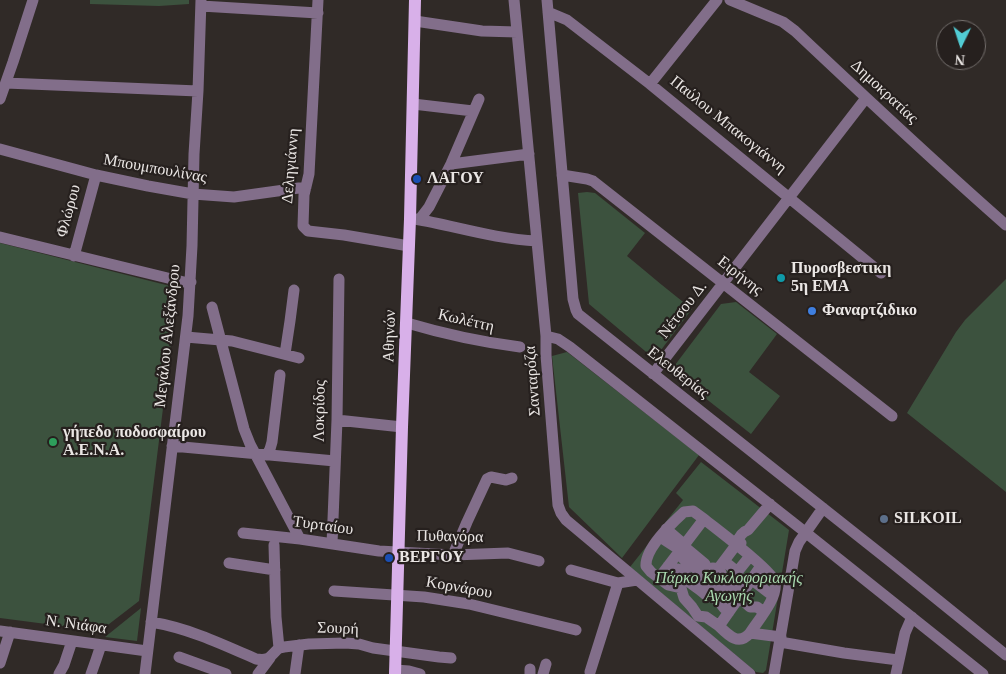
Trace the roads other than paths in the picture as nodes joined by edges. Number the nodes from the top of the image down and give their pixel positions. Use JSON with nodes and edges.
{"nodes":[{"id":1,"x":33,"y":0,"type":"edge"},
{"id":2,"x":318,"y":0,"type":"edge"},
{"id":3,"x":415,"y":0,"type":"edge"},
{"id":4,"x":514,"y":0,"type":"edge"},
{"id":5,"x":547,"y":0,"type":"edge"},
{"id":6,"x":717,"y":0,"type":"edge"},
{"id":7,"x":730,"y":0,"type":"edge"},
{"id":8,"x":762,"y":0,"type":"edge"},
{"id":9,"x":201,"y":3,"type":"edge"},
{"id":10,"x":756,"y":11,"type":"junction"},
{"id":11,"x":318,"y":12,"type":"junction"},
{"id":12,"x":548,"y":12,"type":"junction"},
{"id":13,"x":415,"y":21,"type":"junction"},
{"id":14,"x":517,"y":32,"type":"junction"},
{"id":15,"x":6,"y":83,"type":"junction"},
{"id":16,"x":650,"y":84,"type":"junction"},
{"id":17,"x":198,"y":91,"type":"junction"},
{"id":18,"x":866,"y":98,"type":"junction"},
{"id":19,"x":479,"y":99,"type":"dead end"},
{"id":20,"x":0,"y":100,"type":"edge"},
{"id":21,"x":413,"y":104,"type":"junction"},
{"id":22,"x":473,"y":111,"type":"junction"},
{"id":23,"x":0,"y":149,"type":"edge"},
{"id":24,"x":529,"y":154,"type":"junction"},
{"id":25,"x":451,"y":164,"type":"junction"},
{"id":26,"x":96,"y":175,"type":"junction"},
{"id":27,"x":562,"y":175,"type":"junction"},
{"id":28,"x":306,"y":186,"type":"junction"},
{"id":29,"x":193,"y":194,"type":"junction"},
{"id":30,"x":790,"y":197,"type":"junction"},
{"id":31,"x":415,"y":220,"type":"junction"},
{"id":32,"x":1006,"y":225,"type":"edge"},
{"id":33,"x":0,"y":237,"type":"edge"},
{"id":34,"x":537,"y":241,"type":"junction"},
{"id":35,"x":409,"y":246,"type":"junction"},
{"id":36,"x":74,"y":256,"type":"junction"},
{"id":37,"x":881,"y":273,"type":"dead end"},
{"id":38,"x":339,"y":279,"type":"dead end"},
{"id":39,"x":191,"y":282,"type":"junction"},
{"id":40,"x":723,"y":284,"type":"junction"},
{"id":41,"x":294,"y":290,"type":"dead end"},
{"id":42,"x":212,"y":307,"type":"dead end"},
{"id":43,"x":407,"y":323,"type":"junction"},
{"id":44,"x":546,"y":336,"type":"junction"},
{"id":45,"x":186,"y":337,"type":"junction"},
{"id":46,"x":220,"y":339,"type":"junction"},
{"id":47,"x":520,"y":347,"type":"dead end"},
{"id":48,"x":284,"y":354,"type":"junction"},
{"id":49,"x":299,"y":358,"type":"dead end"},
{"id":50,"x":653,"y":374,"type":"junction"},
{"id":51,"x":280,"y":375,"type":"dead end"},
{"id":52,"x":892,"y":416,"type":"dead end"},
{"id":53,"x":337,"y":420,"type":"junction"},
{"id":54,"x":402,"y":427,"type":"junction"},
{"id":55,"x":172,"y":446,"type":"junction"},
{"id":56,"x":255,"y":454,"type":"junction"},
{"id":57,"x":267,"y":455,"type":"junction"},
{"id":58,"x":335,"y":461,"type":"junction"},
{"id":59,"x":512,"y":478,"type":"dead end"},
{"id":60,"x":770,"y":504,"type":"junction"},
{"id":61,"x":823,"y":508,"type":"junction"},
{"id":62,"x":704,"y":519,"type":"junction"},
{"id":63,"x":806,"y":532,"type":"junction"},
{"id":64,"x":243,"y":533,"type":"dead end"},
{"id":65,"x":663,"y":533,"type":"junction"},
{"id":66,"x":287,"y":538,"type":"junction"},
{"id":67,"x":300,"y":539,"type":"junction"},
{"id":68,"x":274,"y":545,"type":"dead end"},
{"id":69,"x":736,"y":545,"type":"junction"},
{"id":70,"x":330,"y":547,"type":"junction"},
{"id":71,"x":680,"y":550,"type":"junction"},
{"id":72,"x":399,"y":552,"type":"junction"},
{"id":73,"x":453,"y":555,"type":"junction"},
{"id":74,"x":750,"y":556,"type":"junction"},
{"id":75,"x":539,"y":561,"type":"dead end"},
{"id":76,"x":229,"y":562,"type":"dead end"},
{"id":77,"x":721,"y":565,"type":"junction"},
{"id":78,"x":668,"y":566,"type":"junction"},
{"id":79,"x":761,"y":566,"type":"junction"},
{"id":80,"x":274,"y":570,"type":"junction"},
{"id":81,"x":572,"y":570,"type":"dead end"},
{"id":82,"x":659,"y":578,"type":"junction"},
{"id":83,"x":637,"y":580,"type":"junction"},
{"id":84,"x":752,"y":580,"type":"junction"},
{"id":85,"x":704,"y":581,"type":"junction"},
{"id":86,"x":720,"y":582,"type":"junction"},
{"id":87,"x":618,"y":583,"type":"junction"},
{"id":88,"x":334,"y":591,"type":"dead end"},
{"id":89,"x":398,"y":596,"type":"junction"},
{"id":90,"x":773,"y":596,"type":"junction"},
{"id":91,"x":739,"y":597,"type":"junction"},
{"id":92,"x":729,"y":612,"type":"junction"},
{"id":93,"x":761,"y":616,"type":"junction"},
{"id":94,"x":912,"y":618,"type":"junction"},
{"id":95,"x":151,"y":622,"type":"junction"},
{"id":96,"x":719,"y":626,"type":"junction"},
{"id":97,"x":576,"y":630,"type":"dead end"},
{"id":98,"x":5,"y":632,"type":"edge"},
{"id":99,"x":750,"y":633,"type":"junction"},
{"id":100,"x":780,"y":639,"type":"junction"},
{"id":101,"x":72,"y":641,"type":"junction"},
{"id":102,"x":101,"y":645,"type":"junction"},
{"id":103,"x":299,"y":645,"type":"junction"},
{"id":104,"x":279,"y":648,"type":"junction"},
{"id":105,"x":147,"y":651,"type":"junction"},
{"id":106,"x":396,"y":652,"type":"junction"},
{"id":107,"x":1006,"y":655,"type":"edge"},
{"id":108,"x":179,"y":657,"type":"dead end"},
{"id":109,"x":270,"y":658,"type":"junction"},
{"id":110,"x":452,"y":658,"type":"dead end"},
{"id":111,"x":898,"y":660,"type":"junction"},
{"id":112,"x":0,"y":663,"type":"edge"},
{"id":113,"x":395,"y":672,"type":"edge"},
{"id":114,"x":590,"y":672,"type":"dead end"},
{"id":115,"x":59,"y":674,"type":"edge"},
{"id":116,"x":91,"y":674,"type":"edge"},
{"id":117,"x":145,"y":674,"type":"edge"},
{"id":118,"x":226,"y":674,"type":"edge"},
{"id":119,"x":258,"y":674,"type":"edge"},
{"id":120,"x":295,"y":674,"type":"edge"},
{"id":121,"x":420,"y":674,"type":"edge"},
{"id":122,"x":750,"y":674,"type":"edge"},
{"id":123,"x":774,"y":674,"type":"edge"},
{"id":124,"x":896,"y":674,"type":"edge"},
{"id":125,"x":983,"y":674,"type":"edge"}],
"edges":[{"from":1,"to":15,"type":"street"},
{"from":2,"to":11,"type":"street","name":"Δεληγιάννη"},
{"from":3,"to":13,"type":"main road","name":"Αθηνών"},
{"from":4,"to":14,"type":"street","name":"Σανταρόζα"},
{"from":5,"to":12,"type":"street","name":"Ελευθερίας"},
{"from":6,"to":16,"type":"street"},
{"from":7,"to":10,"type":"street","name":"Δημοκρατίας"},
{"from":8,"to":10,"type":"street"},
{"from":9,"to":11,"type":"street"},
{"from":9,"to":17,"type":"street","name":"Μεγάλου Αλεξάνδρου"},
{"from":10,"to":18,"type":"street","name":"Δημοκρατίας"},
{"from":11,"to":28,"type":"street","name":"Δεληγιάννη"},
{"from":12,"to":16,"type":"street","name":"Παύλου Μπακογιάννη"},
{"from":12,"to":27,"type":"street","name":"Ελευθερίας"},
{"from":13,"to":14,"type":"street"},
{"from":13,"to":21,"type":"main road","name":"Αθηνών"},
{"from":14,"to":24,"type":"street","name":"Σανταρόζα"},
{"from":15,"to":17,"type":"street"},
{"from":15,"to":20,"type":"street"},
{"from":16,"to":30,"type":"street","name":"Παύλου Μπακογιάννη"},
{"from":17,"to":29,"type":"street","name":"Μεγάλου Αλεξάνδρου"},
{"from":18,"to":30,"type":"street","name":"Νέτσου Δ."},
{"from":18,"to":32,"type":"street","name":"Δημοκρατίας"},
{"from":19,"to":22,"type":"street"},
{"from":21,"to":22,"type":"street"},
{"from":21,"to":31,"type":"main road","name":"Αθηνών"},
{"from":22,"to":25,"type":"street"},
{"from":23,"to":26,"type":"street","name":"Μπουμπουλίνας"},
{"from":24,"to":25,"type":"street"},
{"from":24,"to":34,"type":"street","name":"Σανταρόζα"},
{"from":25,"to":31,"type":"street"},
{"from":26,"to":29,"type":"street","name":"Μπουμπουλίνας"},
{"from":26,"to":36,"type":"street","name":"Φλώρου"},
{"from":27,"to":40,"type":"street","name":"Ειρήνης"},
{"from":27,"to":50,"type":"street","name":"Ελευθερίας"},
{"from":28,"to":29,"type":"street","name":"Μπουμπουλίνας"},
{"from":28,"to":35,"type":"street","name":"Δεληγιάννη"},
{"from":29,"to":39,"type":"street","name":"Μεγάλου Αλεξάνδρου"},
{"from":30,"to":37,"type":"street","name":"Παύλου Μπακογιάννη"},
{"from":30,"to":40,"type":"street","name":"Νέτσου Δ."},
{"from":31,"to":34,"type":"street"},
{"from":31,"to":35,"type":"main road","name":"Αθηνών"},
{"from":33,"to":36,"type":"street"},
{"from":34,"to":44,"type":"street","name":"Σανταρόζα"},
{"from":35,"to":43,"type":"main road","name":"Αθηνών"},
{"from":36,"to":39,"type":"street"},
{"from":38,"to":53,"type":"street","name":"Λοκρίδος"},
{"from":39,"to":45,"type":"street","name":"Μεγάλου Αλεξάνδρου"},
{"from":40,"to":50,"type":"street","name":"Νέτσου Δ."},
{"from":40,"to":52,"type":"street","name":"Ειρήνης"},
{"from":41,"to":48,"type":"street"},
{"from":42,"to":46,"type":"street"},
{"from":43,"to":47,"type":"street","name":"Κωλέττη"},
{"from":43,"to":54,"type":"main road","name":"Αθηνών"},
{"from":44,"to":60,"type":"street"},
{"from":44,"to":83,"type":"street","name":"Σανταρόζα"},
{"from":45,"to":46,"type":"street"},
{"from":45,"to":55,"type":"street","name":"Μεγάλου Αλεξάνδρου"},
{"from":46,"to":48,"type":"street"},
{"from":46,"to":56,"type":"street"},
{"from":48,"to":49,"type":"street"},
{"from":50,"to":61,"type":"street","name":"Ελευθερίας"},
{"from":51,"to":57,"type":"street"},
{"from":53,"to":54,"type":"street"},
{"from":53,"to":58,"type":"street","name":"Λοκρίδος"},
{"from":54,"to":72,"type":"main road","name":"Αθηνών"},
{"from":55,"to":56,"type":"street"},
{"from":55,"to":95,"type":"street","name":"Μεγάλου Αλεξάνδρου"},
{"from":56,"to":57,"type":"street"},
{"from":56,"to":67,"type":"street"},
{"from":57,"to":58,"type":"street"},
{"from":58,"to":70,"type":"street","name":"Λοκρίδος"},
{"from":59,"to":73,"type":"street"},
{"from":60,"to":63,"type":"street"},
{"from":60,"to":69,"type":"street"},
{"from":61,"to":63,"type":"street"},
{"from":61,"to":107,"type":"street","name":"Ελευθερίας"},
{"from":62,"to":65,"type":"street"},
{"from":62,"to":69,"type":"street"},
{"from":62,"to":71,"type":"street"},
{"from":63,"to":94,"type":"street"},
{"from":63,"to":100,"type":"street"},
{"from":64,"to":66,"type":"street","name":"Τυρταίου"},
{"from":65,"to":71,"type":"street"},
{"from":65,"to":82,"type":"street"},
{"from":66,"to":67,"type":"street","name":"Τυρταίου"},
{"from":66,"to":70,"type":"street"},
{"from":67,"to":70,"type":"street","name":"Τυρταίου"},
{"from":68,"to":80,"type":"street"},
{"from":69,"to":74,"type":"street"},
{"from":69,"to":77,"type":"street"},
{"from":70,"to":72,"type":"street","name":"Τυρταίου"},
{"from":71,"to":78,"type":"street"},
{"from":71,"to":85,"type":"street"},
{"from":72,"to":73,"type":"street","name":"Πυθαγόρα"},
{"from":72,"to":89,"type":"main road","name":"Αθηνών"},
{"from":73,"to":75,"type":"street","name":"Πυθαγόρα"},
{"from":74,"to":77,"type":"street"},
{"from":74,"to":79,"type":"street"},
{"from":76,"to":80,"type":"street"},
{"from":77,"to":85,"type":"street"},
{"from":77,"to":86,"type":"street"},
{"from":78,"to":82,"type":"street"},
{"from":78,"to":85,"type":"street"},
{"from":79,"to":84,"type":"street"},
{"from":79,"to":90,"type":"street"},
{"from":80,"to":104,"type":"street"},
{"from":81,"to":87,"type":"street"},
{"from":82,"to":96,"type":"street"},
{"from":83,"to":87,"type":"street"},
{"from":83,"to":122,"type":"street","name":"Σανταρόζα"},
{"from":84,"to":90,"type":"street"},
{"from":84,"to":91,"type":"street"},
{"from":85,"to":86,"type":"street"},
{"from":85,"to":92,"type":"street"},
{"from":86,"to":91,"type":"street"},
{"from":87,"to":114,"type":"street"},
{"from":88,"to":89,"type":"street","name":"Κορνάρου"},
{"from":89,"to":97,"type":"street","name":"Κορνάρου"},
{"from":89,"to":106,"type":"main road","name":"Αθηνών"},
{"from":90,"to":93,"type":"street"},
{"from":91,"to":92,"type":"street"},
{"from":91,"to":93,"type":"street"},
{"from":92,"to":96,"type":"street"},
{"from":93,"to":99,"type":"street"},
{"from":94,"to":111,"type":"street"},
{"from":94,"to":125,"type":"street"},
{"from":95,"to":105,"type":"street","name":"Μεγάλου Αλεξάνδρου"},
{"from":95,"to":109,"type":"street"},
{"from":96,"to":99,"type":"street"},
{"from":98,"to":101,"type":"street","name":"Ν. Νιάφα"},
{"from":98,"to":112,"type":"street"},
{"from":99,"to":100,"type":"street"},
{"from":100,"to":111,"type":"street"},
{"from":100,"to":123,"type":"street"},
{"from":101,"to":102,"type":"street","name":"Ν. Νιάφα"},
{"from":101,"to":115,"type":"street"},
{"from":102,"to":105,"type":"street","name":"Ν. Νιάφα"},
{"from":102,"to":116,"type":"street"},
{"from":103,"to":104,"type":"street","name":"Σουρή"},
{"from":103,"to":106,"type":"street","name":"Σουρή"},
{"from":103,"to":120,"type":"street"},
{"from":104,"to":109,"type":"street"},
{"from":105,"to":117,"type":"street","name":"Μεγάλου Αλεξάνδρου"},
{"from":106,"to":110,"type":"street","name":"Σουρή"},
{"from":106,"to":113,"type":"main road","name":"Αθηνών"},
{"from":108,"to":118,"type":"street"},
{"from":109,"to":119,"type":"street"},
{"from":111,"to":124,"type":"street"},
{"from":113,"to":121,"type":"street"}]}
